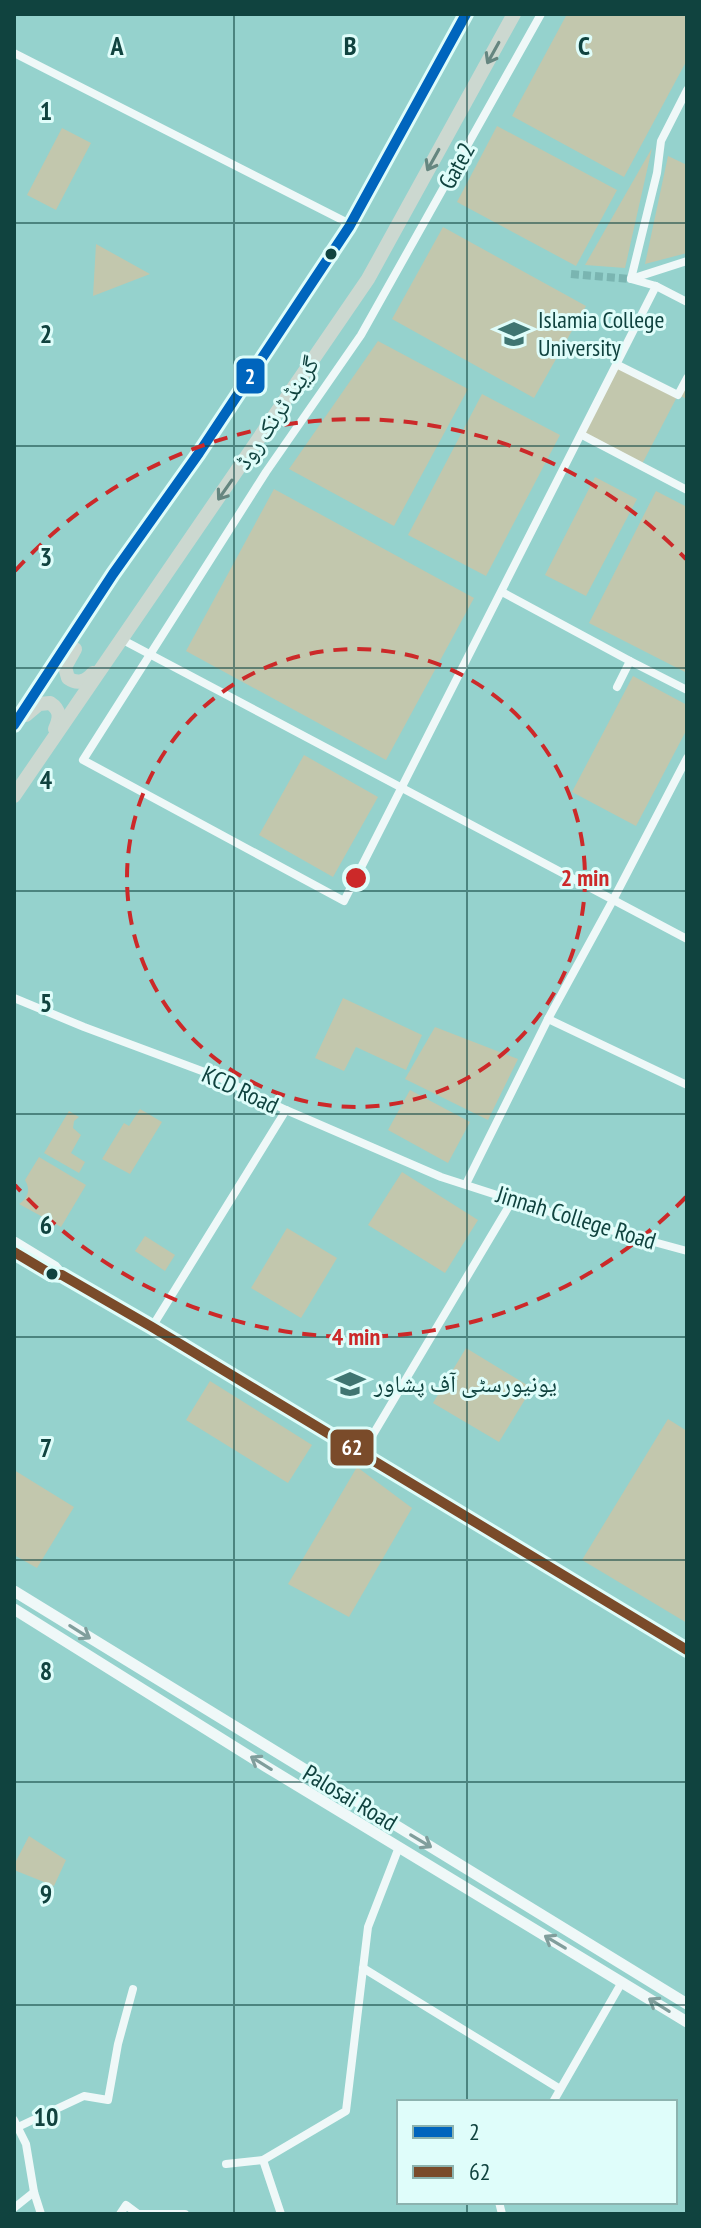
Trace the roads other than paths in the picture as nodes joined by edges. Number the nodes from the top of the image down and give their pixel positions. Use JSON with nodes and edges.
{"nodes":[{"id":1,"x":466,"y":14,"type":"edge"},
{"id":2,"x":514,"y":14,"type":"edge"},
{"id":3,"x":541,"y":14,"type":"edge"},
{"id":4,"x":14,"y":53,"type":"edge"},
{"id":5,"x":687,"y":90,"type":"edge"},
{"id":6,"x":350,"y":224,"type":"junction"},
{"id":7,"x":687,"y":261,"type":"edge"},
{"id":8,"x":631,"y":279,"type":"junction"},
{"id":9,"x":656,"y":286,"type":"junction"},
{"id":10,"x":687,"y":302,"type":"edge"},
{"id":11,"x":618,"y":365,"type":"junction"},
{"id":12,"x":687,"y":378,"type":"edge"},
{"id":13,"x":683,"y":397,"type":"edge"},
{"id":14,"x":582,"y":435,"type":"junction"},
{"id":15,"x":687,"y":490,"type":"edge"},
{"id":16,"x":113,"y":574,"type":"junction"},
{"id":17,"x":502,"y":592,"type":"junction"},
{"id":18,"x":120,"y":640,"type":"junction"},
{"id":19,"x":149,"y":655,"type":"junction"},
{"id":20,"x":630,"y":661,"type":"junction"},
{"id":21,"x":617,"y":687,"type":"dead end"},
{"id":22,"x":687,"y":690,"type":"edge"},
{"id":23,"x":14,"y":726,"type":"edge"},
{"id":24,"x":42,"y":755,"type":"junction"},
{"id":25,"x":687,"y":758,"type":"edge"},
{"id":26,"x":401,"y":787,"type":"junction"},
{"id":27,"x":14,"y":796,"type":"edge"},
{"id":28,"x":613,"y":900,"type":"junction"},
{"id":29,"x":687,"y":939,"type":"edge"},
{"id":30,"x":14,"y":998,"type":"edge"},
{"id":31,"x":548,"y":1019,"type":"junction"},
{"id":32,"x":687,"y":1085,"type":"edge"},
{"id":33,"x":286,"y":1110,"type":"junction"},
{"id":34,"x":466,"y":1184,"type":"junction"},
{"id":35,"x":512,"y":1201,"type":"junction"},
{"id":36,"x":14,"y":1242,"type":"edge"},
{"id":37,"x":687,"y":1251,"type":"edge"},
{"id":38,"x":14,"y":1252,"type":"edge"},
{"id":39,"x":62,"y":1275,"type":"junction"},
{"id":40,"x":152,"y":1327,"type":"junction"},
{"id":41,"x":362,"y":1453,"type":"junction"},
{"id":42,"x":14,"y":1591,"type":"edge"},
{"id":43,"x":14,"y":1609,"type":"edge"},
{"id":44,"x":687,"y":1650,"type":"edge"},
{"id":45,"x":399,"y":1847,"type":"junction"},
{"id":46,"x":458,"y":1864,"type":"junction"},
{"id":47,"x":449,"y":1877,"type":"junction"},
{"id":48,"x":363,"y":1968,"type":"junction"},
{"id":49,"x":631,"y":1970,"type":"junction"},
{"id":50,"x":622,"y":1982,"type":"junction"},
{"id":51,"x":133,"y":1989,"type":"dead end"},
{"id":52,"x":687,"y":2004,"type":"edge"},
{"id":53,"x":687,"y":2022,"type":"edge"},
{"id":54,"x":560,"y":2089,"type":"junction"},
{"id":55,"x":554,"y":2100,"type":"edge"},
{"id":56,"x":16,"y":2123,"type":"edge"},
{"id":57,"x":263,"y":2160,"type":"junction"},
{"id":58,"x":226,"y":2164,"type":"dead end"},
{"id":59,"x":34,"y":2192,"type":"junction"},
{"id":60,"x":14,"y":2208,"type":"edge"},
{"id":61,"x":41,"y":2214,"type":"edge"},
{"id":62,"x":120,"y":2214,"type":"edge"},
{"id":63,"x":185,"y":2214,"type":"edge"},
{"id":64,"x":281,"y":2214,"type":"edge"}],
"edges":[{"from":1,"to":6,"type":"highway","name":"گرینڈ ٹرنک روڈ"},
{"from":2,"to":18,"type":"highway","name":"گرینڈ ٹرنک روڈ","one_way":true},
{"from":3,"to":19,"type":"street","name":"Gate2"},
{"from":4,"to":6,"type":"street"},
{"from":5,"to":8,"type":"street"},
{"from":6,"to":16,"type":"highway","name":"گرینڈ ٹرنک روڈ"},
{"from":7,"to":8,"type":"street"},
{"from":8,"to":9,"type":"street"},
{"from":9,"to":10,"type":"street"},
{"from":9,"to":11,"type":"street"},
{"from":11,"to":13,"type":"street"},
{"from":11,"to":14,"type":"street"},
{"from":12,"to":13,"type":"street"},
{"from":14,"to":15,"type":"street"},
{"from":14,"to":17,"type":"street"},
{"from":16,"to":18,"type":"highway"},
{"from":16,"to":23,"type":"highway","name":"گرینڈ ٹرنک روڈ"},
{"from":17,"to":20,"type":"street"},
{"from":17,"to":26,"type":"street"},
{"from":18,"to":19,"type":"street"},
{"from":18,"to":24,"type":"highway","name":"گرینڈ ٹرنک روڈ"},
{"from":19,"to":26,"type":"street"},
{"from":19,"to":26,"type":"street","name":"Gate2"},
{"from":20,"to":21,"type":"street"},
{"from":20,"to":22,"type":"street"},
{"from":23,"to":24,"type":"highway"},
{"from":24,"to":27,"type":"highway","name":"گرینڈ ٹرنک روڈ"},
{"from":25,"to":28,"type":"street"},
{"from":26,"to":28,"type":"street"},
{"from":28,"to":29,"type":"street"},
{"from":28,"to":31,"type":"street"},
{"from":30,"to":33,"type":"street","name":"KCD Road"},
{"from":31,"to":32,"type":"street"},
{"from":31,"to":34,"type":"street"},
{"from":33,"to":34,"type":"street","name":"KCD Road"},
{"from":33,"to":40,"type":"street"},
{"from":34,"to":35,"type":"street","name":"Jinnah College Road"},
{"from":35,"to":37,"type":"street","name":"Jinnah College Road"},
{"from":35,"to":41,"type":"street"},
{"from":36,"to":39,"type":"street"},
{"from":38,"to":39,"type":"street"},
{"from":39,"to":40,"type":"street"},
{"from":40,"to":41,"type":"street"},
{"from":41,"to":44,"type":"street"},
{"from":42,"to":46,"type":"street","name":"Palosai Road","one_way":true},
{"from":45,"to":43,"type":"street","one_way":true},
{"from":45,"to":47,"type":"street"},
{"from":45,"to":48,"type":"street"},
{"from":46,"to":47,"type":"street"},
{"from":46,"to":49,"type":"street","name":"Palosai Road"},
{"from":50,"to":47,"type":"street","one_way":true},
{"from":48,"to":54,"type":"street"},
{"from":48,"to":57,"type":"street"},
{"from":49,"to":50,"type":"street"},
{"from":49,"to":52,"type":"street","name":"Palosai Road"},
{"from":53,"to":50,"type":"street","one_way":true},
{"from":50,"to":54,"type":"street"},
{"from":51,"to":56,"type":"street"},
{"from":54,"to":55,"type":"street"},
{"from":56,"to":59,"type":"street"},
{"from":57,"to":58,"type":"street"},
{"from":57,"to":64,"type":"street"},
{"from":59,"to":60,"type":"street"},
{"from":59,"to":61,"type":"street"},
{"from":62,"to":63,"type":"street"}]}
